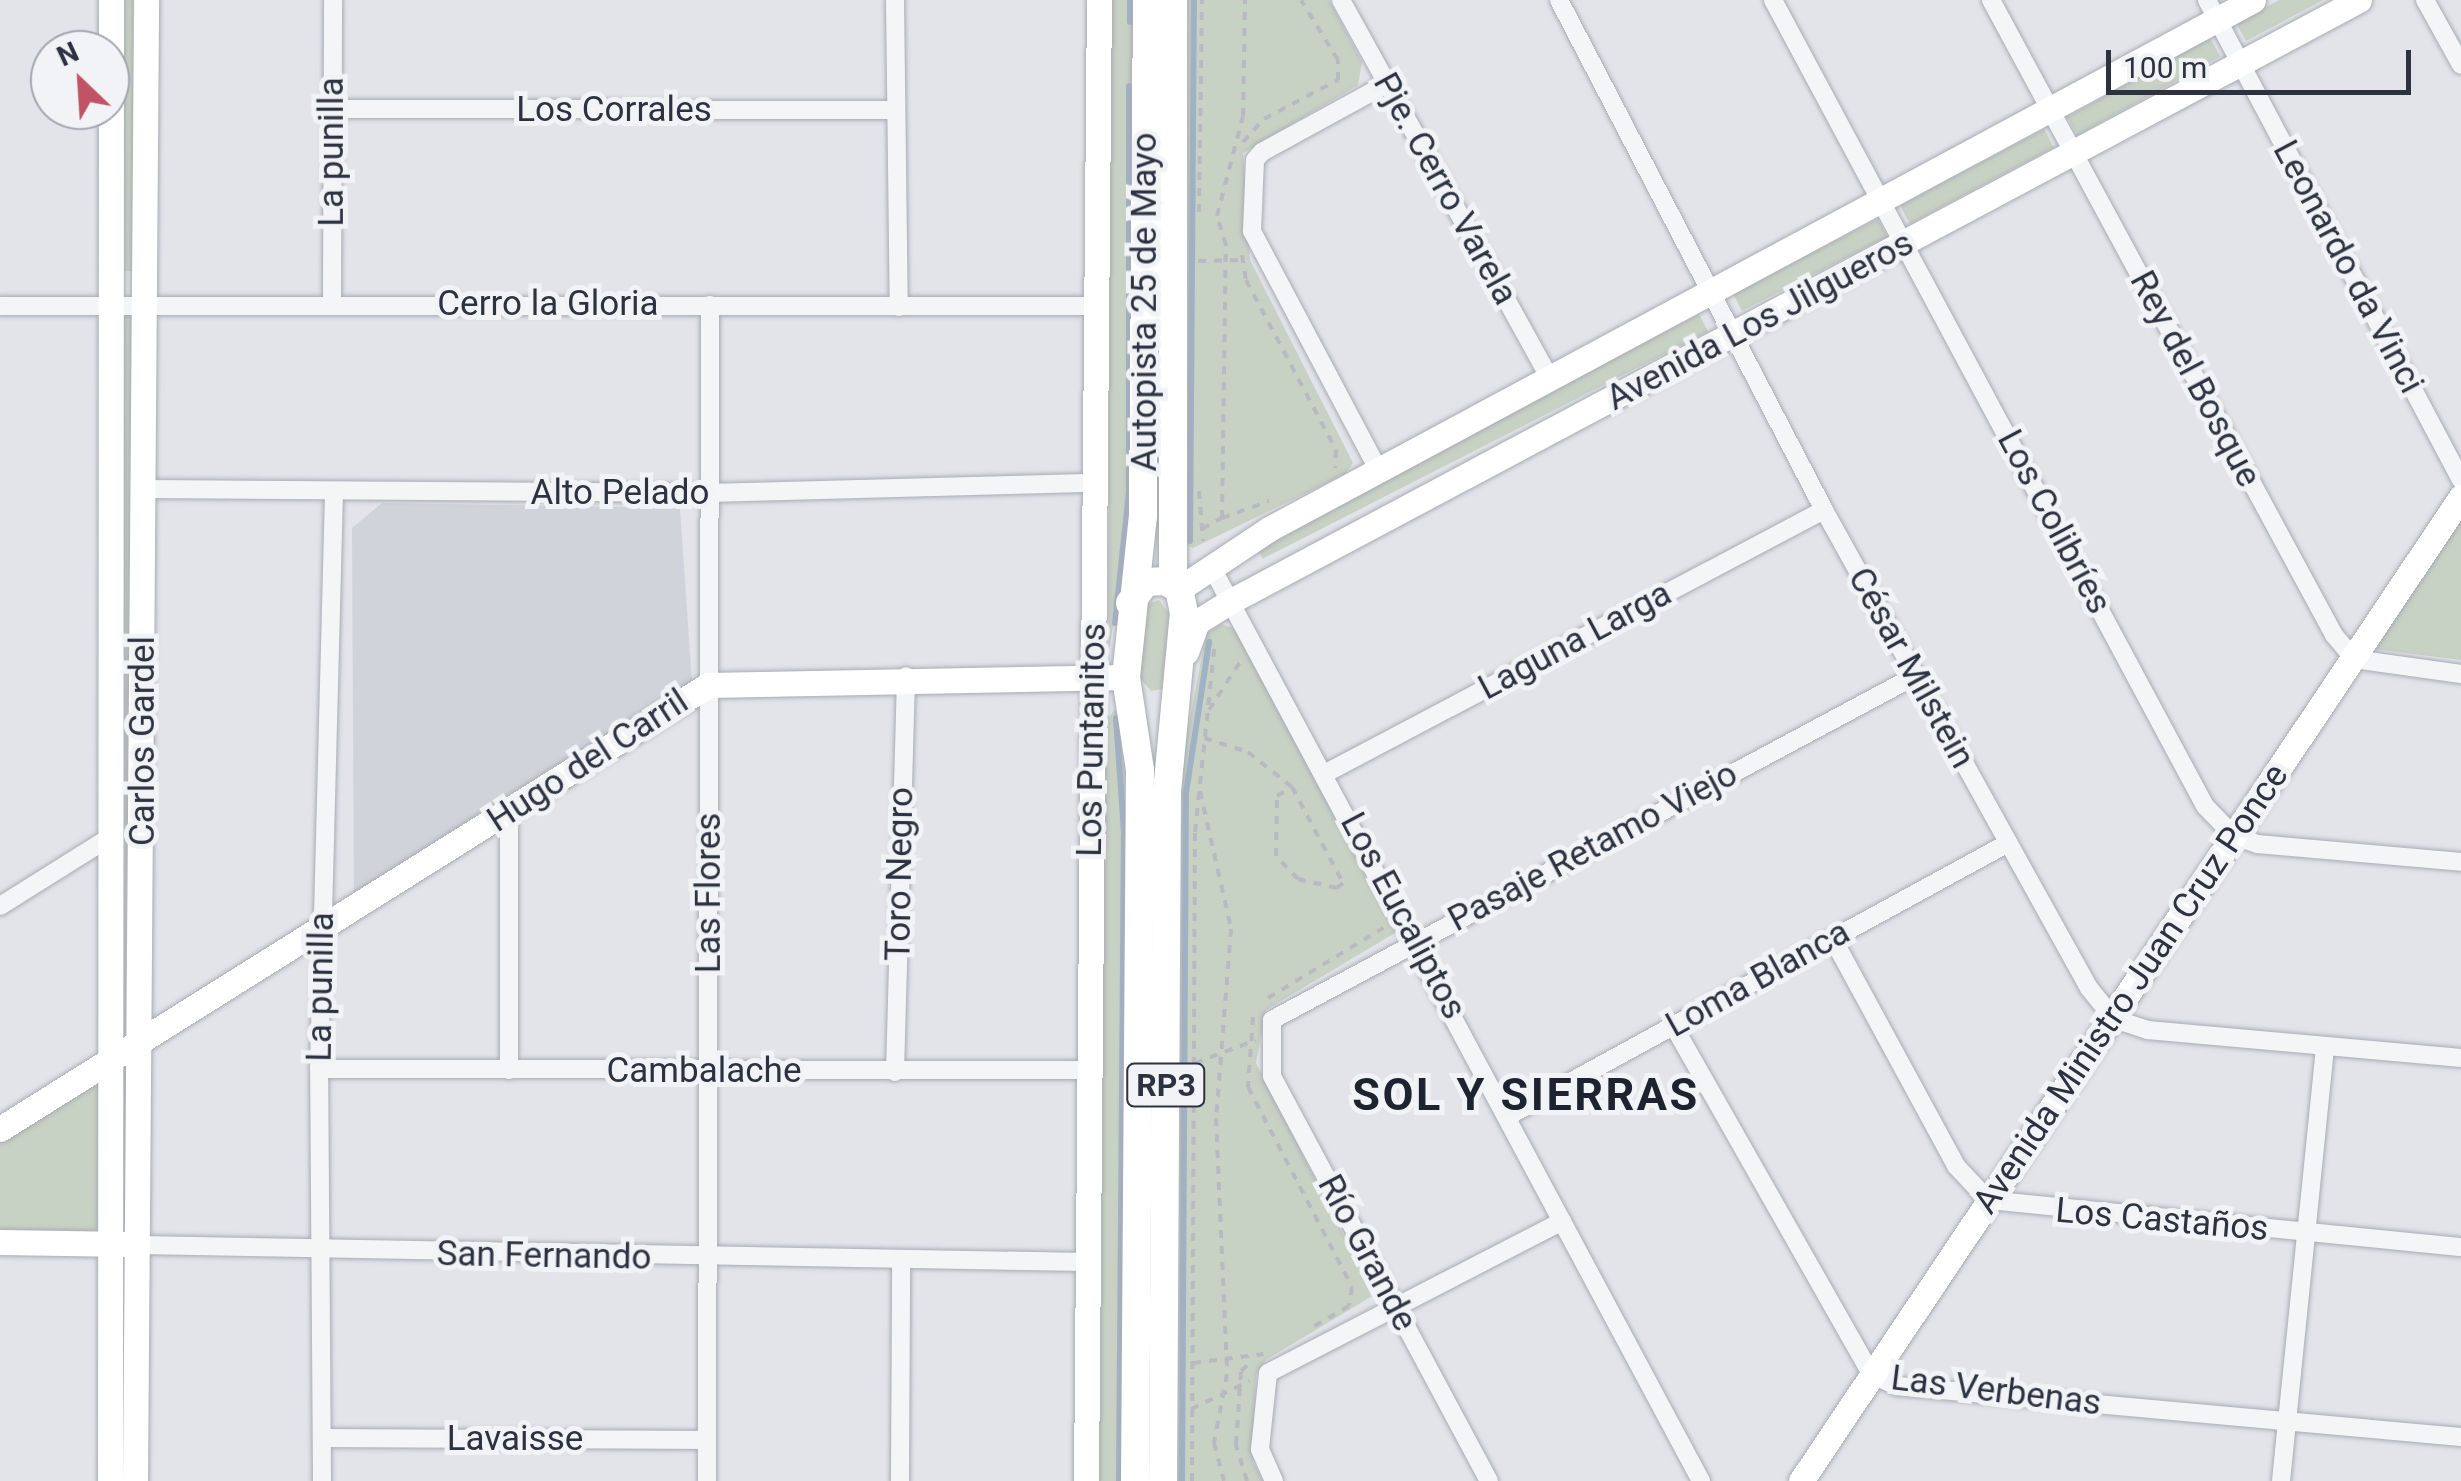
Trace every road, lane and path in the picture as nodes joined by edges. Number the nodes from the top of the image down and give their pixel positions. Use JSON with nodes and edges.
{"nodes":[{"id":1,"x":112,"y":0,"type":"edge"},
{"id":2,"x":146,"y":0,"type":"edge"},
{"id":3,"x":333,"y":0,"type":"edge"},
{"id":4,"x":895,"y":0,"type":"edge"},
{"id":5,"x":1099,"y":0,"type":"edge"},
{"id":6,"x":1148,"y":0,"type":"edge"},
{"id":7,"x":1173,"y":0,"type":"edge"},
{"id":8,"x":1202,"y":0,"type":"edge"},
{"id":9,"x":1245,"y":0,"type":"edge"},
{"id":10,"x":1341,"y":0,"type":"edge"},
{"id":11,"x":1559,"y":0,"type":"edge"},
{"id":12,"x":1773,"y":0,"type":"edge"},
{"id":13,"x":1990,"y":0,"type":"edge"},
{"id":14,"x":2253,"y":0,"type":"edge"},
{"id":15,"x":2359,"y":0,"type":"edge"},
{"id":16,"x":2425,"y":0,"type":"edge"},
{"id":17,"x":2212,"y":10,"type":"edge"},
{"id":18,"x":2240,"y":64,"type":"junction"},
{"id":19,"x":2461,"y":65,"type":"edge"},
{"id":20,"x":1386,"y":84,"type":"junction"},
{"id":21,"x":2049,"y":109,"type":"junction"},
{"id":22,"x":332,"y":110,"type":"junction"},
{"id":23,"x":896,"y":110,"type":"junction"},
{"id":24,"x":2073,"y":152,"type":"junction"},
{"id":25,"x":1882,"y":201,"type":"junction"},
{"id":26,"x":1199,"y":223,"type":"dead end"},
{"id":27,"x":1198,"y":241,"type":"dead end"},
{"id":28,"x":1906,"y":245,"type":"junction"},
{"id":29,"x":1264,"y":259,"type":"junction"},
{"id":30,"x":1226,"y":260,"type":"junction"},
{"id":31,"x":1198,"y":262,"type":"junction"},
{"id":32,"x":1198,"y":280,"type":"dead end"},
{"id":33,"x":1714,"y":288,"type":"junction"},
{"id":34,"x":110,"y":302,"type":"junction"},
{"id":35,"x":144,"y":302,"type":"junction"},
{"id":36,"x":332,"y":304,"type":"junction"},
{"id":37,"x":710,"y":305,"type":"junction"},
{"id":38,"x":0,"y":306,"type":"edge"},
{"id":39,"x":1096,"y":306,"type":"junction"},
{"id":40,"x":899,"y":307,"type":"junction"},
{"id":41,"x":1735,"y":334,"type":"junction"},
{"id":42,"x":1550,"y":378,"type":"junction"},
{"id":43,"x":1379,"y":471,"type":"junction"},
{"id":44,"x":2461,"y":480,"type":"edge"},
{"id":45,"x":1095,"y":483,"type":"junction"},
{"id":46,"x":1198,"y":487,"type":"dead end"},
{"id":47,"x":144,"y":489,"type":"junction"},
{"id":48,"x":708,"y":493,"type":"junction"},
{"id":49,"x":334,"y":494,"type":"junction"},
{"id":50,"x":2461,"y":496,"type":"edge"},
{"id":51,"x":1824,"y":510,"type":"junction"},
{"id":52,"x":1202,"y":528,"type":"junction"},
{"id":53,"x":1203,"y":541,"type":"dead end"},
{"id":54,"x":1212,"y":566,"type":"junction"},
{"id":55,"x":1176,"y":587,"type":"junction"},
{"id":56,"x":1230,"y":601,"type":"junction"},
{"id":57,"x":1130,"y":604,"type":"junction"},
{"id":58,"x":1220,"y":630,"type":"dead end"},
{"id":59,"x":2354,"y":659,"type":"junction"},
{"id":60,"x":1254,"y":671,"type":"dead end"},
{"id":61,"x":2461,"y":674,"type":"edge"},
{"id":62,"x":906,"y":676,"type":"junction"},
{"id":63,"x":1182,"y":676,"type":"junction"},
{"id":64,"x":1915,"y":676,"type":"junction"},
{"id":65,"x":1092,"y":678,"type":"junction"},
{"id":66,"x":1127,"y":684,"type":"junction"},
{"id":67,"x":708,"y":685,"type":"junction"},
{"id":68,"x":1206,"y":714,"type":"junction"},
{"id":69,"x":1204,"y":738,"type":"junction"},
{"id":70,"x":1326,"y":773,"type":"junction"},
{"id":71,"x":1198,"y":787,"type":"junction"},
{"id":72,"x":1292,"y":787,"type":"junction"},
{"id":73,"x":509,"y":814,"type":"junction"},
{"id":74,"x":1330,"y":835,"type":"dead end"},
{"id":75,"x":113,"y":836,"type":"junction"},
{"id":76,"x":2234,"y":836,"type":"junction"},
{"id":77,"x":1320,"y":840,"type":"junction"},
{"id":78,"x":2008,"y":843,"type":"junction"},
{"id":79,"x":2461,"y":862,"type":"edge"},
{"id":80,"x":0,"y":906,"type":"edge"},
{"id":81,"x":322,"y":929,"type":"junction"},
{"id":82,"x":1832,"y":938,"type":"junction"},
{"id":83,"x":1417,"y":941,"type":"junction"},
{"id":84,"x":1389,"y":956,"type":"junction"},
{"id":85,"x":2114,"y":1019,"type":"junction"},
{"id":86,"x":1674,"y":1026,"type":"junction"},
{"id":87,"x":1271,"y":1027,"type":"junction"},
{"id":88,"x":140,"y":1042,"type":"junction"},
{"id":89,"x":1246,"y":1043,"type":"junction"},
{"id":90,"x":2325,"y":1046,"type":"junction"},
{"id":91,"x":1218,"y":1054,"type":"junction"},
{"id":92,"x":2461,"y":1058,"type":"edge"},
{"id":93,"x":113,"y":1059,"type":"junction"},
{"id":94,"x":1195,"y":1063,"type":"junction"},
{"id":95,"x":320,"y":1069,"type":"junction"},
{"id":96,"x":509,"y":1070,"type":"junction"},
{"id":97,"x":1089,"y":1070,"type":"junction"},
{"id":98,"x":711,"y":1072,"type":"junction"},
{"id":99,"x":895,"y":1072,"type":"junction"},
{"id":100,"x":1508,"y":1116,"type":"junction"},
{"id":101,"x":0,"y":1129,"type":"edge"},
{"id":102,"x":1988,"y":1200,"type":"junction"},
{"id":103,"x":1562,"y":1221,"type":"junction"},
{"id":104,"x":2306,"y":1234,"type":"junction"},
{"id":105,"x":0,"y":1242,"type":"edge"},
{"id":106,"x":111,"y":1243,"type":"junction"},
{"id":107,"x":138,"y":1245,"type":"junction"},
{"id":108,"x":2461,"y":1246,"type":"edge"},
{"id":109,"x":319,"y":1253,"type":"junction"},
{"id":110,"x":710,"y":1258,"type":"junction"},
{"id":111,"x":1087,"y":1262,"type":"junction"},
{"id":112,"x":901,"y":1264,"type":"junction"},
{"id":113,"x":1396,"y":1306,"type":"junction"},
{"id":114,"x":1299,"y":1334,"type":"dead end"},
{"id":115,"x":1266,"y":1354,"type":"junction"},
{"id":116,"x":1226,"y":1359,"type":"junction"},
{"id":117,"x":1192,"y":1363,"type":"junction"},
{"id":118,"x":1275,"y":1370,"type":"junction"},
{"id":119,"x":1871,"y":1374,"type":"junction"},
{"id":120,"x":1240,"y":1386,"type":"junction"},
{"id":121,"x":1227,"y":1392,"type":"junction"},
{"id":122,"x":1191,"y":1408,"type":"junction"},
{"id":123,"x":2287,"y":1422,"type":"junction"},
{"id":124,"x":2461,"y":1437,"type":"edge"},
{"id":125,"x":322,"y":1438,"type":"junction"},
{"id":126,"x":706,"y":1440,"type":"junction"},
{"id":127,"x":110,"y":1481,"type":"edge"},
{"id":128,"x":135,"y":1481,"type":"edge"},
{"id":129,"x":322,"y":1481,"type":"edge"},
{"id":130,"x":707,"y":1481,"type":"edge"},
{"id":131,"x":900,"y":1481,"type":"edge"},
{"id":132,"x":1086,"y":1481,"type":"edge"},
{"id":133,"x":1134,"y":1481,"type":"edge"},
{"id":134,"x":1163,"y":1481,"type":"edge"},
{"id":135,"x":1192,"y":1481,"type":"edge"},
{"id":136,"x":1224,"y":1481,"type":"edge"},
{"id":137,"x":1247,"y":1481,"type":"edge"},
{"id":138,"x":1274,"y":1481,"type":"edge"},
{"id":139,"x":1489,"y":1481,"type":"edge"},
{"id":140,"x":1701,"y":1481,"type":"edge"},
{"id":141,"x":1801,"y":1481,"type":"edge"},
{"id":142,"x":2281,"y":1481,"type":"edge"}],
"edges":[{"from":1,"to":34,"type":"street","name":"Carlos Gardel"},
{"from":2,"to":35,"type":"street","name":"Carlos Gardel"},
{"from":3,"to":22,"type":"street","name":"La punilla"},
{"from":4,"to":23,"type":"street"},
{"from":5,"to":39,"type":"street","name":"Los Puntanitos"},
{"from":6,"to":57,"type":"main road","name":"Autopista 25 de Mayo","number":"RP3"},
{"from":7,"to":55,"type":"main road","name":"Autopista 25 de Mayo","number":"RP3"},
{"from":8,"to":26,"type":"path"},
{"from":9,"to":30,"type":"path"},
{"from":10,"to":20,"type":"street","name":"Pje. Cerro Varela"},
{"from":11,"to":33,"type":"street","name":"César Milstein"},
{"from":12,"to":25,"type":"street","name":"Los Colibríes"},
{"from":13,"to":21,"type":"street","name":"Rey del Bosque"},
{"from":14,"to":17,"type":"street","name":"Avenida Los Jilgueros"},
{"from":15,"to":18,"type":"street","name":"Avenida Los Jilgueros"},
{"from":16,"to":19,"type":"street"},
{"from":17,"to":18,"type":"street","name":"Leonardo da Vinci"},
{"from":17,"to":21,"type":"street","name":"Avenida Los Jilgueros"},
{"from":18,"to":24,"type":"street","name":"Avenida Los Jilgueros"},
{"from":18,"to":44,"type":"street","name":"Leonardo da Vinci"},
{"from":20,"to":29,"type":"street"},
{"from":20,"to":42,"type":"street","name":"Pje. Cerro Varela"},
{"from":21,"to":24,"type":"street","name":"Rey del Bosque"},
{"from":21,"to":25,"type":"street","name":"Avenida Los Jilgueros"},
{"from":22,"to":23,"type":"street","name":"Los Corrales"},
{"from":22,"to":36,"type":"street","name":"La punilla"},
{"from":23,"to":40,"type":"street"},
{"from":24,"to":28,"type":"street","name":"Avenida Los Jilgueros"},
{"from":24,"to":59,"type":"street","name":"Rey del Bosque"},
{"from":25,"to":28,"type":"street","name":"Los Colibríes"},
{"from":25,"to":33,"type":"street","name":"Avenida Los Jilgueros"},
{"from":27,"to":31,"type":"path"},
{"from":28,"to":41,"type":"street","name":"Avenida Los Jilgueros"},
{"from":28,"to":76,"type":"street","name":"Los Colibríes"},
{"from":29,"to":30,"type":"path"},
{"from":29,"to":43,"type":"street"},
{"from":30,"to":31,"type":"path"},
{"from":30,"to":52,"type":"path"},
{"from":31,"to":32,"type":"path"},
{"from":33,"to":41,"type":"street","name":"César Milstein"},
{"from":33,"to":42,"type":"street","name":"Avenida Los Jilgueros"},
{"from":34,"to":35,"type":"street","name":"Cerro la Gloria"},
{"from":34,"to":38,"type":"street","name":"Cerro la Gloria"},
{"from":34,"to":75,"type":"street","name":"Carlos Gardel"},
{"from":35,"to":36,"type":"street","name":"Cerro la Gloria"},
{"from":35,"to":47,"type":"street","name":"Carlos Gardel"},
{"from":36,"to":37,"type":"street","name":"Cerro la Gloria"},
{"from":37,"to":40,"type":"street","name":"Cerro la Gloria"},
{"from":37,"to":48,"type":"street","name":"Las Flores"},
{"from":39,"to":40,"type":"street","name":"Cerro la Gloria"},
{"from":39,"to":45,"type":"street","name":"Los Puntanitos"},
{"from":41,"to":51,"type":"street","name":"César Milstein"},
{"from":41,"to":56,"type":"street","name":"Avenida Los Jilgueros"},
{"from":42,"to":43,"type":"street","name":"Avenida Los Jilgueros"},
{"from":43,"to":54,"type":"street","name":"Avenida Los Jilgueros"},
{"from":45,"to":48,"type":"street","name":"Alto Pelado"},
{"from":45,"to":65,"type":"street","name":"Los Puntanitos"},
{"from":46,"to":52,"type":"path"},
{"from":47,"to":49,"type":"street","name":"Alto Pelado"},
{"from":47,"to":88,"type":"street","name":"Carlos Gardel"},
{"from":48,"to":49,"type":"street","name":"Alto Pelado"},
{"from":48,"to":67,"type":"street","name":"Las Flores"},
{"from":49,"to":81,"type":"street","name":"La punilla"},
{"from":50,"to":59,"type":"street","name":"Avenida Ministro Juan Cruz Ponce"},
{"from":51,"to":64,"type":"street","name":"César Milstein"},
{"from":51,"to":70,"type":"street","name":"Laguna Larga"},
{"from":52,"to":53,"type":"path"},
{"from":54,"to":55,"type":"street","name":"Avenida Los Jilgueros"},
{"from":54,"to":56,"type":"street","name":"Los Eucaliptos"},
{"from":55,"to":57,"type":"main road"},
{"from":55,"to":63,"type":"main road","number":"RP3"},
{"from":56,"to":63,"type":"street","name":"Avenida Los Jilgueros"},
{"from":56,"to":70,"type":"street","name":"Los Eucaliptos"},
{"from":57,"to":66,"type":"main road","number":"RP3"},
{"from":58,"to":68,"type":"path"},
{"from":59,"to":61,"type":"street"},
{"from":59,"to":76,"type":"street","name":"Avenida Ministro Juan Cruz Ponce"},
{"from":60,"to":68,"type":"path"},
{"from":62,"to":65,"type":"street","name":"Hugo del Carril"},
{"from":62,"to":67,"type":"street","name":"Hugo del Carril"},
{"from":62,"to":99,"type":"street","name":"Toro Negro"},
{"from":63,"to":66,"type":"main road"},
{"from":63,"to":134,"type":"main road","number":"RP3"},
{"from":64,"to":78,"type":"street","name":"César Milstein"},
{"from":64,"to":83,"type":"street","name":"Pasaje Retamo Viejo"},
{"from":65,"to":66,"type":"street","name":"Hugo del Carril"},
{"from":65,"to":97,"type":"street","name":"Los Puntanitos"},
{"from":66,"to":133,"type":"main road","number":"RP3"},
{"from":67,"to":73,"type":"street","name":"Hugo del Carril"},
{"from":67,"to":98,"type":"street","name":"Las Flores"},
{"from":68,"to":69,"type":"path"},
{"from":69,"to":71,"type":"path"},
{"from":69,"to":72,"type":"path"},
{"from":70,"to":83,"type":"street","name":"Los Eucaliptos"},
{"from":71,"to":91,"type":"path"},
{"from":71,"to":94,"type":"path"},
{"from":72,"to":77,"type":"path"},
{"from":72,"to":77,"type":"path"},
{"from":73,"to":81,"type":"street","name":"Hugo del Carril"},
{"from":73,"to":96,"type":"street"},
{"from":74,"to":77,"type":"path"},
{"from":75,"to":80,"type":"street"},
{"from":75,"to":93,"type":"street","name":"Carlos Gardel"},
{"from":76,"to":79,"type":"street"},
{"from":76,"to":85,"type":"street","name":"Avenida Ministro Juan Cruz Ponce"},
{"from":78,"to":82,"type":"street","name":"Loma Blanca"},
{"from":78,"to":85,"type":"street","name":"César Milstein"},
{"from":81,"to":88,"type":"street","name":"Hugo del Carril"},
{"from":81,"to":95,"type":"street","name":"La punilla"},
{"from":82,"to":86,"type":"street","name":"Loma Blanca"},
{"from":82,"to":102,"type":"street"},
{"from":83,"to":84,"type":"street","name":"Pasaje Retamo Viejo"},
{"from":83,"to":100,"type":"street","name":"Los Eucaliptos"},
{"from":84,"to":87,"type":"street","name":"Pasaje Retamo Viejo"},
{"from":84,"to":89,"type":"path"},
{"from":85,"to":90,"type":"street"},
{"from":85,"to":102,"type":"street","name":"Avenida Ministro Juan Cruz Ponce"},
{"from":86,"to":100,"type":"street","name":"Loma Blanca"},
{"from":86,"to":119,"type":"street","name":"Las Verbenas"},
{"from":87,"to":89,"type":"path"},
{"from":87,"to":113,"type":"street","name":"Río Grande"},
{"from":88,"to":93,"type":"street","name":"Hugo del Carril"},
{"from":88,"to":107,"type":"street","name":"Carlos Gardel"},
{"from":89,"to":91,"type":"path"},
{"from":89,"to":114,"type":"path"},
{"from":90,"to":92,"type":"street"},
{"from":90,"to":104,"type":"street"},
{"from":91,"to":94,"type":"path"},
{"from":91,"to":116,"type":"path"},
{"from":93,"to":101,"type":"street","name":"Hugo del Carril"},
{"from":93,"to":106,"type":"street","name":"Carlos Gardel"},
{"from":94,"to":117,"type":"path"},
{"from":95,"to":96,"type":"street","name":"Cambalache"},
{"from":95,"to":109,"type":"street","name":"La punilla"},
{"from":96,"to":98,"type":"street","name":"Cambalache"},
{"from":97,"to":99,"type":"street","name":"Cambalache"},
{"from":97,"to":111,"type":"street","name":"Los Puntanitos"},
{"from":98,"to":99,"type":"street","name":"Cambalache"},
{"from":98,"to":110,"type":"street","name":"Las Flores"},
{"from":100,"to":103,"type":"street","name":"Los Eucaliptos"},
{"from":102,"to":104,"type":"street","name":"Los Castaños"},
{"from":102,"to":119,"type":"street","name":"Avenida Ministro Juan Cruz Ponce"},
{"from":103,"to":113,"type":"street"},
{"from":103,"to":140,"type":"street","name":"Los Eucaliptos"},
{"from":104,"to":108,"type":"street","name":"Los Castaños"},
{"from":104,"to":123,"type":"street"},
{"from":105,"to":106,"type":"street","name":"San Fernando"},
{"from":106,"to":107,"type":"street","name":"San Fernando"},
{"from":106,"to":127,"type":"street","name":"Carlos Gardel"},
{"from":107,"to":109,"type":"street","name":"San Fernando"},
{"from":107,"to":128,"type":"street","name":"Carlos Gardel"},
{"from":109,"to":110,"type":"street","name":"San Fernando"},
{"from":109,"to":125,"type":"street","name":"La punilla"},
{"from":110,"to":112,"type":"street","name":"San Fernando"},
{"from":110,"to":126,"type":"street","name":"Las Flores"},
{"from":111,"to":112,"type":"street","name":"San Fernando"},
{"from":111,"to":132,"type":"street","name":"Los Puntanitos"},
{"from":112,"to":131,"type":"street"},
{"from":113,"to":118,"type":"street"},
{"from":113,"to":139,"type":"street","name":"Río Grande"},
{"from":115,"to":116,"type":"path"},
{"from":115,"to":118,"type":"path"},
{"from":115,"to":120,"type":"path"},
{"from":116,"to":117,"type":"path"},
{"from":116,"to":121,"type":"path"},
{"from":117,"to":122,"type":"path"},
{"from":118,"to":120,"type":"path"},
{"from":118,"to":138,"type":"street"},
{"from":119,"to":123,"type":"street","name":"Las Verbenas"},
{"from":119,"to":141,"type":"street","name":"Avenida Ministro Juan Cruz Ponce"},
{"from":120,"to":121,"type":"path"},
{"from":120,"to":137,"type":"path"},
{"from":121,"to":122,"type":"path"},
{"from":121,"to":136,"type":"path"},
{"from":122,"to":135,"type":"path"},
{"from":123,"to":124,"type":"street","name":"Las Verbenas"},
{"from":123,"to":142,"type":"street"},
{"from":125,"to":126,"type":"street","name":"Lavaisse"},
{"from":125,"to":129,"type":"street","name":"La punilla"},
{"from":126,"to":130,"type":"street","name":"Las Flores"}]}
